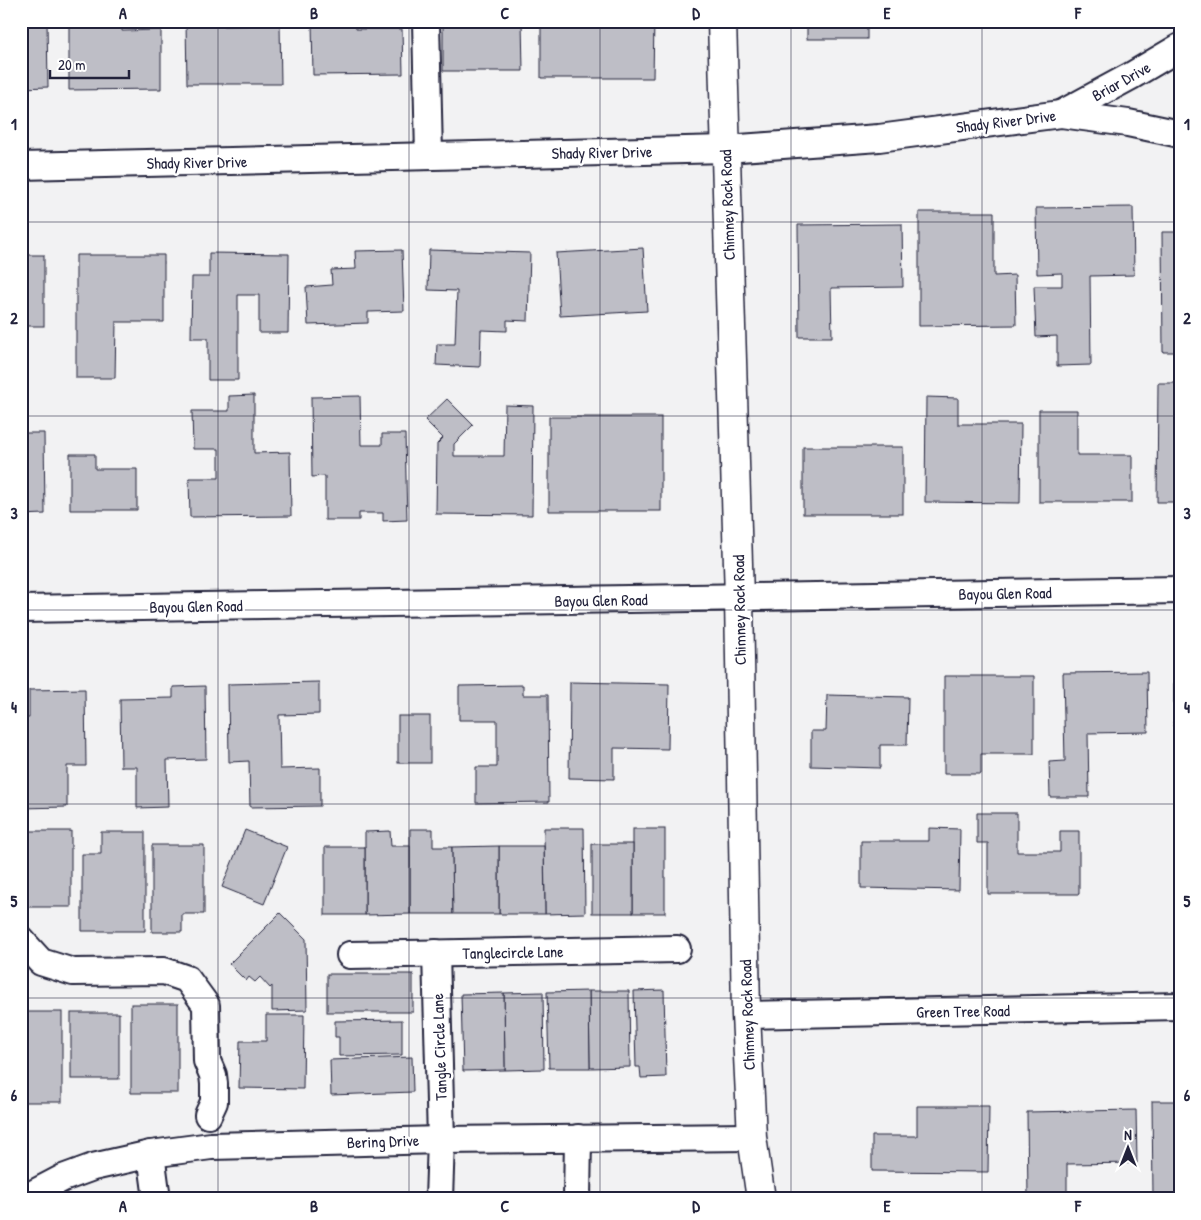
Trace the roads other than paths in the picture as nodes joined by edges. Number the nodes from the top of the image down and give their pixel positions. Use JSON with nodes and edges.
{"nodes":[{"id":1,"x":426,"y":21,"type":"edge"},
{"id":2,"x":722,"y":21,"type":"edge"},
{"id":3,"x":1180,"y":47,"type":"edge"},
{"id":4,"x":1061,"y":114,"type":"junction"},
{"id":5,"x":1180,"y":134,"type":"edge"},
{"id":6,"x":726,"y":148,"type":"junction"},
{"id":7,"x":429,"y":156,"type":"junction"},
{"id":8,"x":21,"y":166,"type":"edge"},
{"id":9,"x":1180,"y":590,"type":"edge"},
{"id":10,"x":739,"y":598,"type":"junction"},
{"id":11,"x":21,"y":609,"type":"edge"},
{"id":12,"x":21,"y":940,"type":"edge"},
{"id":13,"x":677,"y":950,"type":"dead end"},
{"id":14,"x":436,"y":953,"type":"junction"},
{"id":15,"x":350,"y":955,"type":"dead end"},
{"id":16,"x":1180,"y":1006,"type":"edge"},
{"id":17,"x":746,"y":1016,"type":"junction"},
{"id":18,"x":752,"y":1137,"type":"junction"},
{"id":19,"x":578,"y":1138,"type":"junction"},
{"id":20,"x":441,"y":1140,"type":"junction"},
{"id":21,"x":211,"y":1146,"type":"junction"},
{"id":22,"x":151,"y":1154,"type":"junction"},
{"id":23,"x":26,"y":1198,"type":"edge"},
{"id":24,"x":157,"y":1199,"type":"edge"},
{"id":25,"x":439,"y":1199,"type":"edge"},
{"id":26,"x":577,"y":1199,"type":"edge"},
{"id":27,"x":761,"y":1199,"type":"edge"}],
"edges":[{"from":1,"to":7,"type":"street"},
{"from":2,"to":6,"type":"main road","name":"Chimney Rock Road"},
{"from":3,"to":4,"type":"street","name":"Briar Drive"},
{"from":4,"to":5,"type":"street","name":"Shady River Drive"},
{"from":4,"to":6,"type":"street","name":"Shady River Drive"},
{"from":6,"to":7,"type":"street","name":"Shady River Drive"},
{"from":6,"to":10,"type":"main road","name":"Chimney Rock Road"},
{"from":7,"to":8,"type":"street","name":"Shady River Drive"},
{"from":9,"to":10,"type":"street","name":"Bayou Glen Road"},
{"from":10,"to":11,"type":"street","name":"Bayou Glen Road"},
{"from":10,"to":17,"type":"main road","name":"Chimney Rock Road"},
{"from":12,"to":21,"type":"street"},
{"from":13,"to":14,"type":"street","name":"Tanglecircle Lane"},
{"from":14,"to":15,"type":"street","name":"Tanglecircle Lane"},
{"from":14,"to":20,"type":"street","name":"Tangle Circle Lane"},
{"from":16,"to":17,"type":"street","name":"Green Tree Road"},
{"from":17,"to":18,"type":"main road","name":"Chimney Rock Road"},
{"from":18,"to":19,"type":"street","name":"Bering Drive"},
{"from":18,"to":27,"type":"main road","name":"Chimney Rock Road"},
{"from":19,"to":20,"type":"street","name":"Bering Drive"},
{"from":19,"to":26,"type":"street"},
{"from":20,"to":21,"type":"street","name":"Bering Drive"},
{"from":20,"to":25,"type":"street","name":"Tangle Circle Lane"},
{"from":21,"to":22,"type":"street","name":"Bering Drive"},
{"from":22,"to":23,"type":"street","name":"Bering Drive"},
{"from":22,"to":24,"type":"street"}]}
